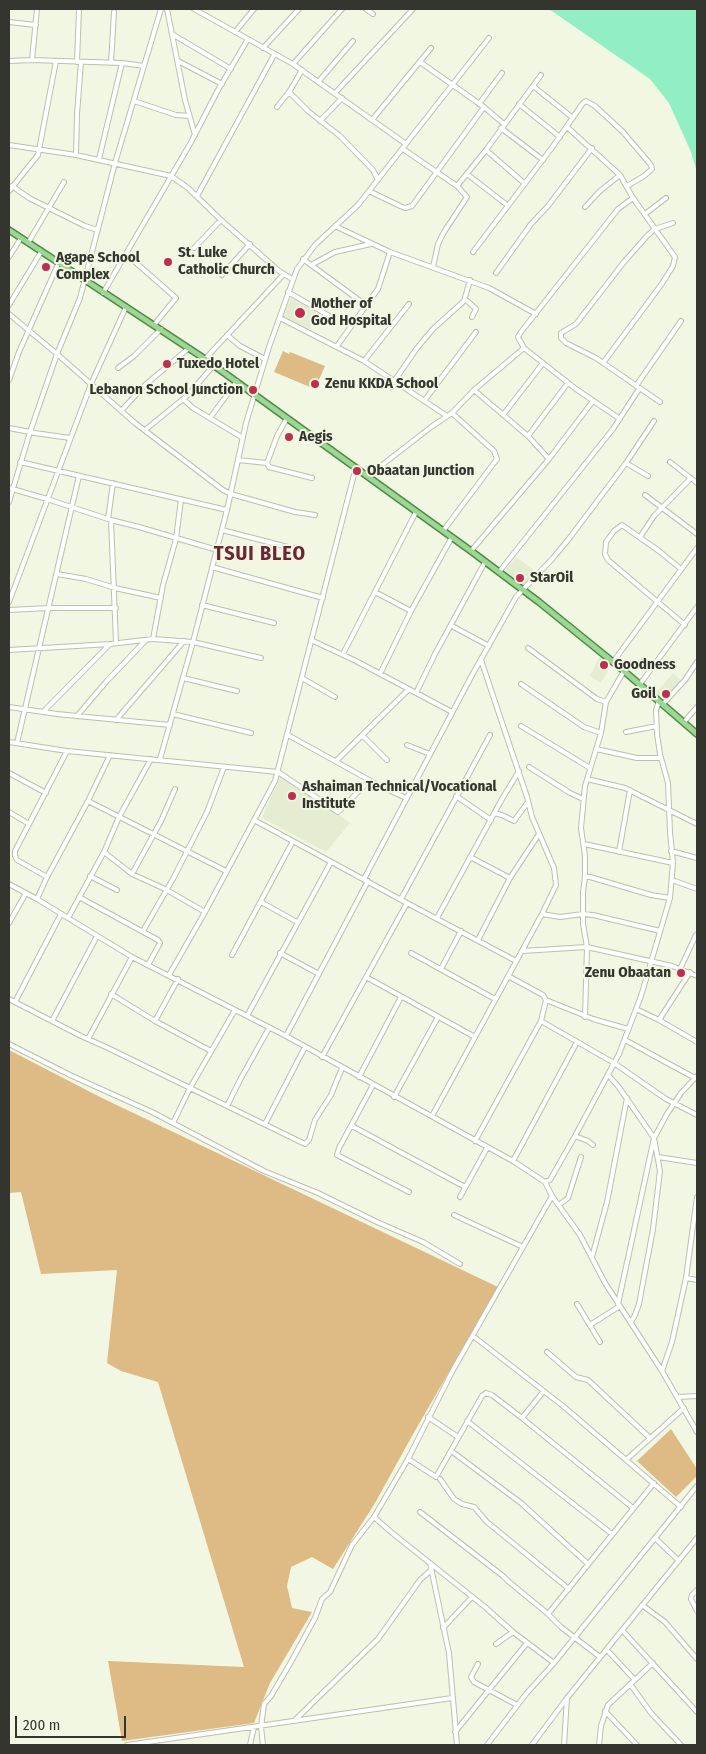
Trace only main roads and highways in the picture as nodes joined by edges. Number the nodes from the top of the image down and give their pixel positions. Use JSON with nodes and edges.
{"nodes":[{"id":1,"x":9,"y":230,"type":"edge"},
{"id":2,"x":697,"y":734,"type":"edge"}],
"edges":[{"from":1,"to":2,"type":"main road"}]}
